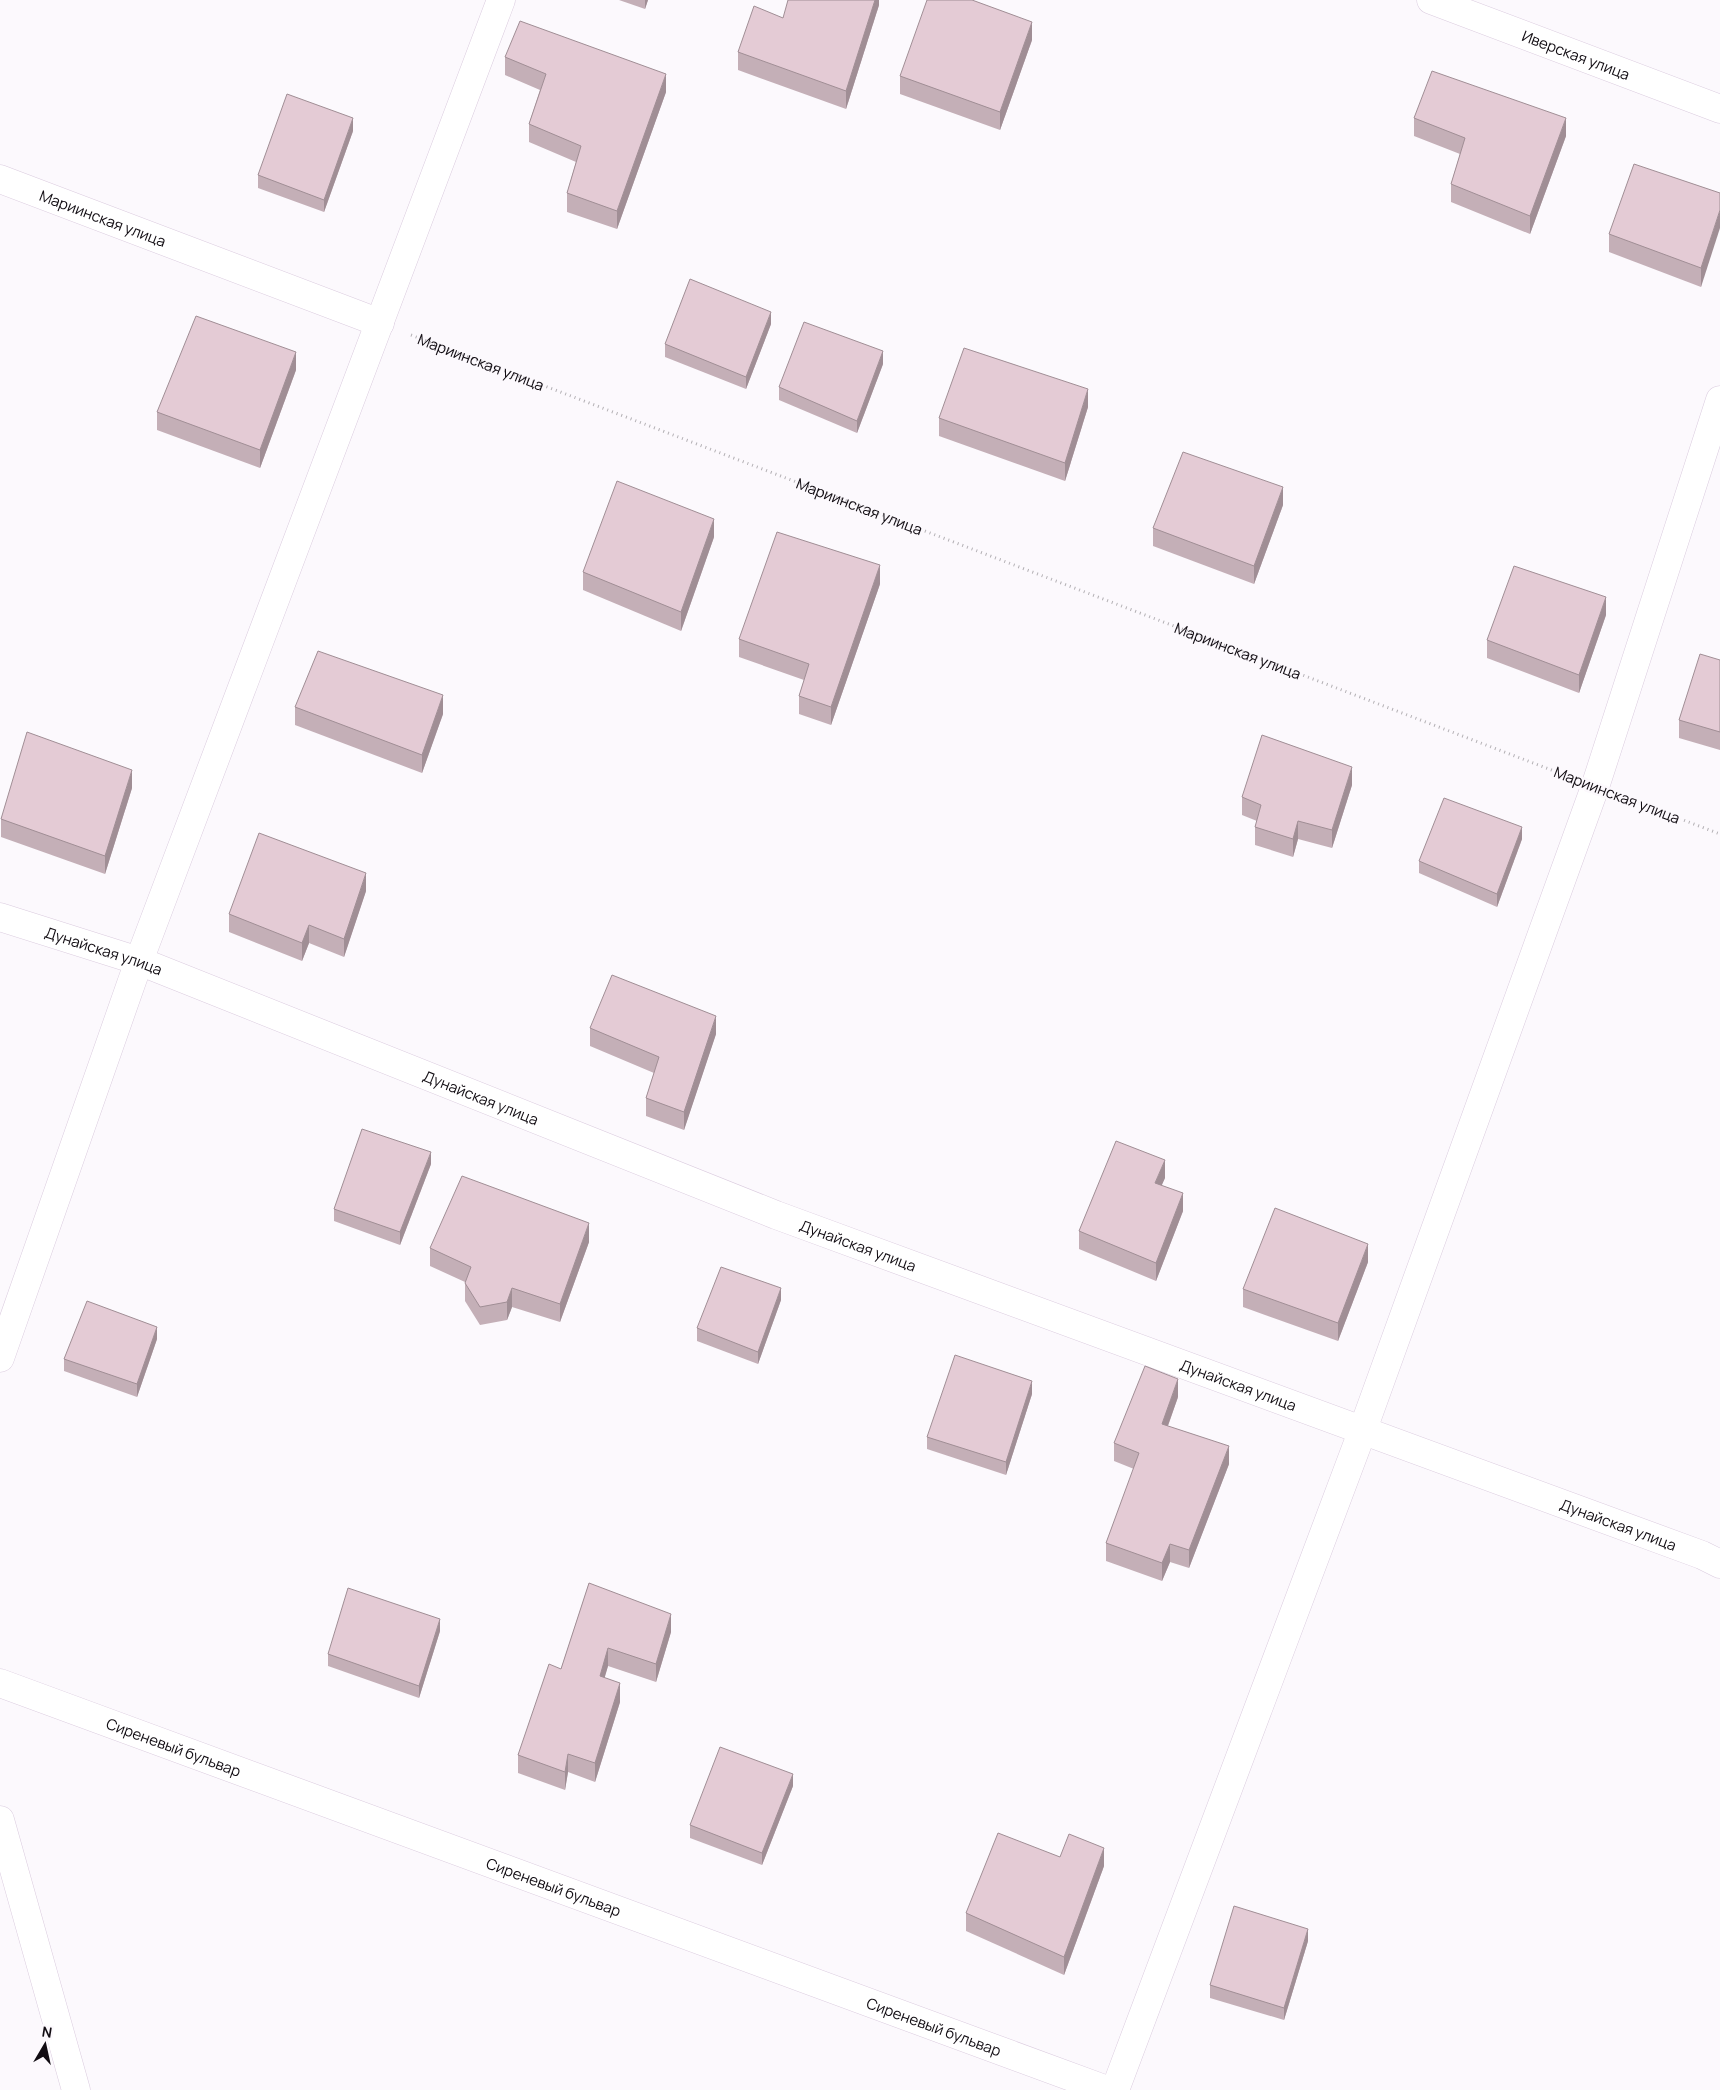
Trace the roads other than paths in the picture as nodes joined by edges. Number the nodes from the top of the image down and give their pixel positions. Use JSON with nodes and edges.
{"nodes":[{"id":1,"x":501,"y":0,"type":"edge"},
{"id":2,"x":1431,"y":0,"type":"edge"},
{"id":3,"x":1720,"y":109,"type":"edge"},
{"id":4,"x":0,"y":179,"type":"edge"},
{"id":5,"x":380,"y":323,"type":"junction"},
{"id":6,"x":1720,"y":400,"type":"edge"},
{"id":7,"x":0,"y":917,"type":"edge"},
{"id":8,"x":138,"y":961,"type":"junction"},
{"id":9,"x":0,"y":1358,"type":"edge"},
{"id":10,"x":1362,"y":1432,"type":"junction"},
{"id":11,"x":1720,"y":1564,"type":"edge"},
{"id":12,"x":0,"y":1683,"type":"edge"},
{"id":13,"x":0,"y":1820,"type":"edge"},
{"id":14,"x":76,"y":2090,"type":"edge"},
{"id":15,"x":1107,"y":2090,"type":"edge"},
{"id":16,"x":1115,"y":2090,"type":"edge"}],
"edges":[{"from":1,"to":5,"type":"street"},
{"from":2,"to":3,"type":"street","name":"Иверская улица"},
{"from":4,"to":5,"type":"street","name":"Мариинская улица"},
{"from":5,"to":8,"type":"street"},
{"from":6,"to":10,"type":"street"},
{"from":7,"to":8,"type":"street","name":"Дунайская улица"},
{"from":8,"to":9,"type":"street"},
{"from":8,"to":10,"type":"street","name":"Дунайская улица"},
{"from":10,"to":11,"type":"street","name":"Дунайская улица"},
{"from":10,"to":16,"type":"street"},
{"from":12,"to":15,"type":"street","name":"Сиреневый бульвар"},
{"from":13,"to":14,"type":"street"}]}
